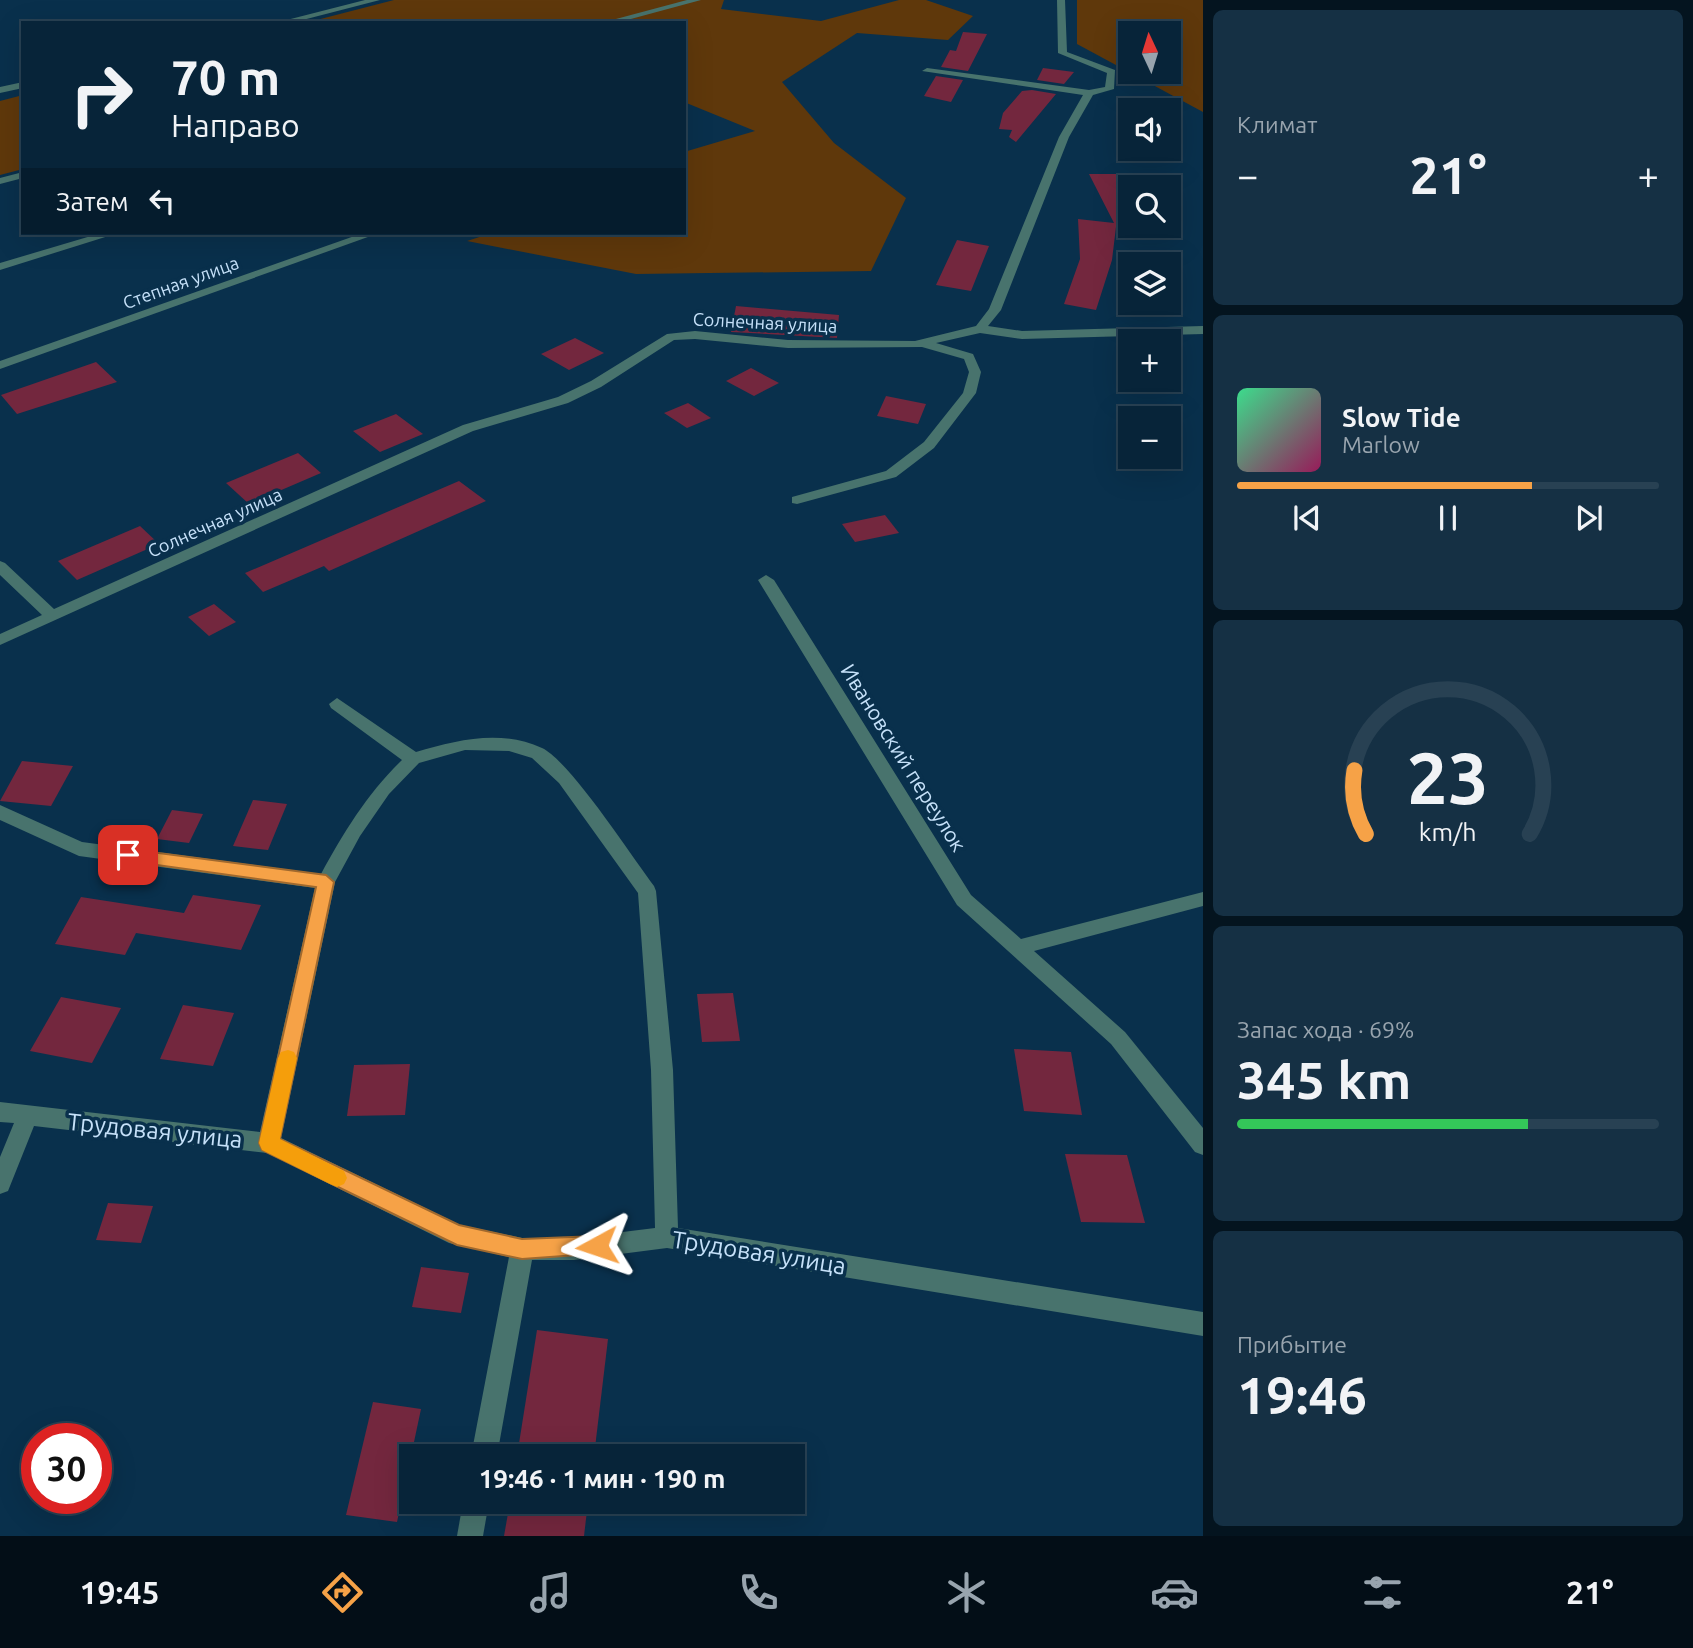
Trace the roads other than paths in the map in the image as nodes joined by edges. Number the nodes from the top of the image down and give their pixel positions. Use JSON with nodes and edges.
{"nodes":[{"id":1,"x":376,"y":0,"type":"edge"},
{"id":2,"x":697,"y":0,"type":"edge"},
{"id":3,"x":1060,"y":0,"type":"edge"},
{"id":4,"x":358,"y":2,"type":"edge"},
{"id":5,"x":287,"y":21,"type":"edge"},
{"id":6,"x":613,"y":21,"type":"edge"},
{"id":7,"x":927,"y":71,"type":"dead end"},
{"id":8,"x":21,"y":85,"type":"edge"},
{"id":9,"x":0,"y":90,"type":"edge"},
{"id":10,"x":1089,"y":93,"type":"junction"},
{"id":11,"x":21,"y":176,"type":"edge"},
{"id":12,"x":0,"y":181,"type":"edge"},
{"id":13,"x":105,"y":235,"type":"edge"},
{"id":14,"x":367,"y":235,"type":"edge"},
{"id":15,"x":0,"y":267,"type":"edge"},
{"id":16,"x":980,"y":329,"type":"junction"},
{"id":17,"x":1203,"y":330,"type":"edge"},
{"id":18,"x":915,"y":345,"type":"junction"},
{"id":19,"x":0,"y":365,"type":"edge"},
{"id":20,"x":797,"y":500,"type":"dead end"},
{"id":21,"x":0,"y":566,"type":"edge"},
{"id":22,"x":766,"y":580,"type":"dead end"},
{"id":23,"x":51,"y":615,"type":"junction"},
{"id":24,"x":0,"y":640,"type":"edge"},
{"id":25,"x":337,"y":704,"type":"dead end"},
{"id":26,"x":413,"y":759,"type":"junction"},
{"id":27,"x":0,"y":811,"type":"edge"},
{"id":28,"x":326,"y":882,"type":"junction"},
{"id":29,"x":1203,"y":898,"type":"edge"},
{"id":30,"x":1016,"y":948,"type":"junction"},
{"id":31,"x":0,"y":1112,"type":"edge"},
{"id":32,"x":27,"y":1117,"type":"junction"},
{"id":33,"x":269,"y":1143,"type":"junction"},
{"id":34,"x":1203,"y":1145,"type":"edge"},
{"id":35,"x":0,"y":1184,"type":"edge"},
{"id":36,"x":667,"y":1237,"type":"junction"},
{"id":37,"x":522,"y":1249,"type":"junction"},
{"id":38,"x":1203,"y":1324,"type":"edge"},
{"id":39,"x":486,"y":1444,"type":"edge"},
{"id":40,"x":474,"y":1514,"type":"edge"},
{"id":41,"x":470,"y":1536,"type":"edge"}],
"edges":[{"from":1,"to":4,"type":"street"},
{"from":2,"to":6,"type":"street"},
{"from":3,"to":10,"type":"street"},
{"from":4,"to":5,"type":"street"},
{"from":7,"to":10,"type":"street"},
{"from":8,"to":9,"type":"street"},
{"from":10,"to":16,"type":"street"},
{"from":11,"to":12,"type":"street"},
{"from":13,"to":15,"type":"street"},
{"from":14,"to":19,"type":"street","name":"Степная улица"},
{"from":16,"to":17,"type":"street"},
{"from":16,"to":18,"type":"street","name":"Солнечная улица"},
{"from":18,"to":20,"type":"street"},
{"from":18,"to":23,"type":"street","name":"Солнечная улица"},
{"from":21,"to":23,"type":"street"},
{"from":22,"to":30,"type":"street","name":"Ивановский переулок"},
{"from":23,"to":24,"type":"street","name":"Солнечная улица"},
{"from":25,"to":26,"type":"street"},
{"from":26,"to":28,"type":"street"},
{"from":26,"to":36,"type":"street"},
{"from":27,"to":28,"type":"street"},
{"from":28,"to":33,"type":"street"},
{"from":29,"to":30,"type":"street"},
{"from":30,"to":34,"type":"street","name":"Ивановский переулок"},
{"from":31,"to":32,"type":"street","name":"Трудовая улица"},
{"from":32,"to":33,"type":"street","name":"Трудовая улица"},
{"from":32,"to":35,"type":"street"},
{"from":33,"to":37,"type":"street","name":"Трудовая улица"},
{"from":36,"to":37,"type":"street","name":"Трудовая улица"},
{"from":36,"to":38,"type":"street","name":"Трудовая улица"},
{"from":37,"to":39,"type":"street"},
{"from":40,"to":41,"type":"street"}]}
